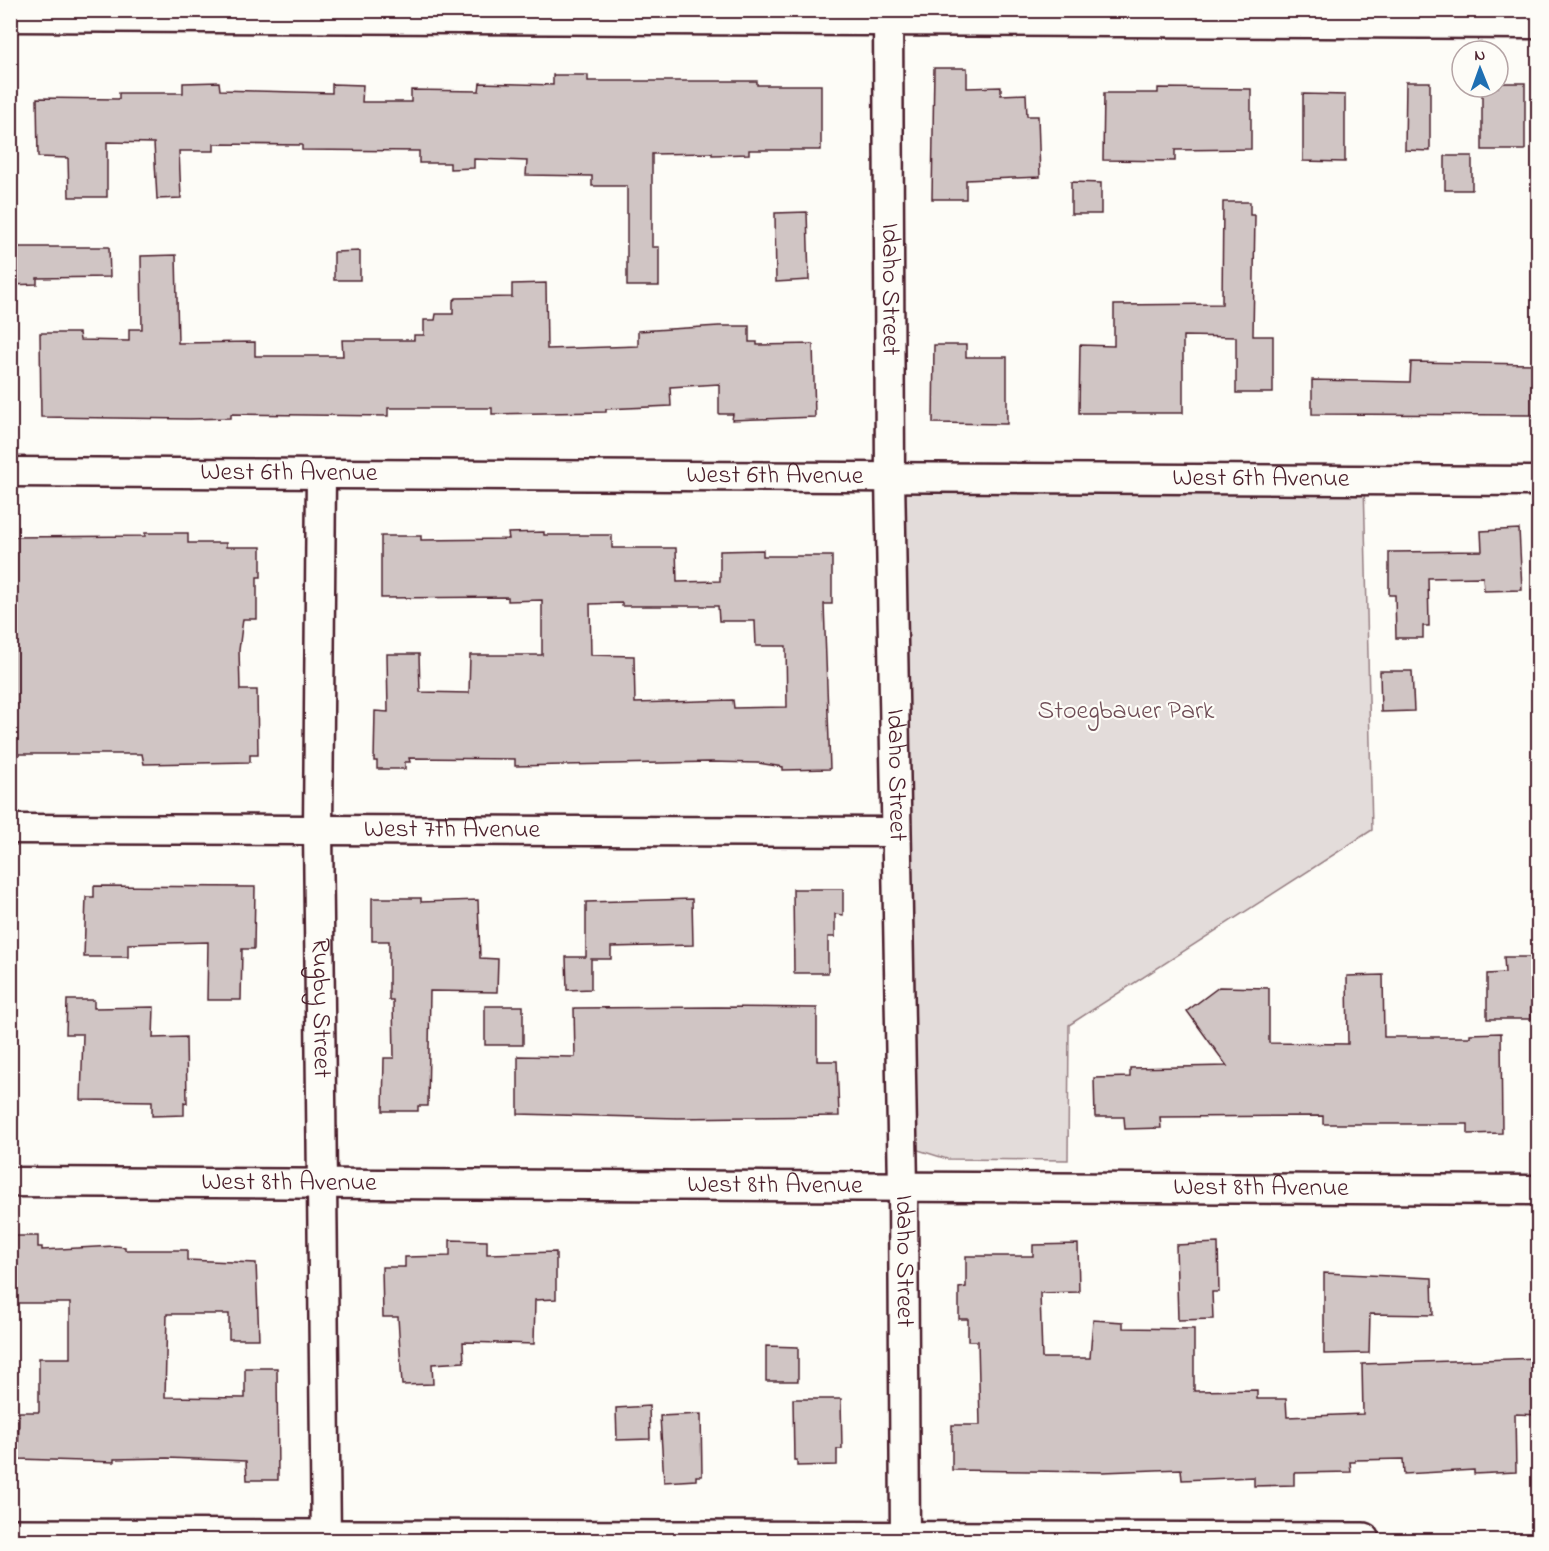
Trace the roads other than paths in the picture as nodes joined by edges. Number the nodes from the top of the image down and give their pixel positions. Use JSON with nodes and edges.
{"nodes":[{"id":1,"x":888,"y":16,"type":"edge"},
{"id":2,"x":10,"y":17,"type":"edge"},
{"id":3,"x":1539,"y":24,"type":"edge"},
{"id":4,"x":10,"y":472,"type":"edge"},
{"id":5,"x":321,"y":474,"type":"junction"},
{"id":6,"x":890,"y":477,"type":"junction"},
{"id":7,"x":1539,"y":481,"type":"edge"},
{"id":8,"x":10,"y":829,"type":"edge"},
{"id":9,"x":318,"y":830,"type":"junction"},
{"id":10,"x":895,"y":832,"type":"junction"},
{"id":11,"x":10,"y":1182,"type":"edge"},
{"id":12,"x":322,"y":1185,"type":"junction"},
{"id":13,"x":903,"y":1187,"type":"junction"},
{"id":14,"x":1539,"y":1190,"type":"edge"},
{"id":15,"x":10,"y":1536,"type":"edge"},
{"id":16,"x":326,"y":1539,"type":"edge"},
{"id":17,"x":905,"y":1539,"type":"junction"},
{"id":18,"x":1331,"y":1540,"type":"edge"},
{"id":19,"x":1363,"y":1540,"type":"edge"}],
"edges":[{"from":1,"to":2,"type":"street"},
{"from":1,"to":3,"type":"street"},
{"from":1,"to":6,"type":"street","name":"Idaho Street"},
{"from":4,"to":5,"type":"street","name":"West 6th Avenue"},
{"from":5,"to":6,"type":"street","name":"West 6th Avenue"},
{"from":5,"to":9,"type":"street","name":"Rugby Street"},
{"from":6,"to":7,"type":"street","name":"West 6th Avenue"},
{"from":6,"to":10,"type":"street","name":"Idaho Street"},
{"from":8,"to":9,"type":"street","name":"West 7th Avenue"},
{"from":9,"to":10,"type":"street","name":"West 7th Avenue"},
{"from":9,"to":12,"type":"street","name":"Rugby Street"},
{"from":10,"to":13,"type":"street","name":"Idaho Street"},
{"from":11,"to":12,"type":"street","name":"West 8th Avenue"},
{"from":12,"to":13,"type":"street","name":"West 8th Avenue"},
{"from":12,"to":16,"type":"street","name":"Rugby Street"},
{"from":13,"to":14,"type":"street","name":"West 8th Avenue"},
{"from":13,"to":17,"type":"street","name":"Idaho Street"},
{"from":15,"to":16,"type":"main road"},
{"from":16,"to":17,"type":"main road"},
{"from":17,"to":18,"type":"main road"},
{"from":18,"to":19,"type":"main road"}]}
